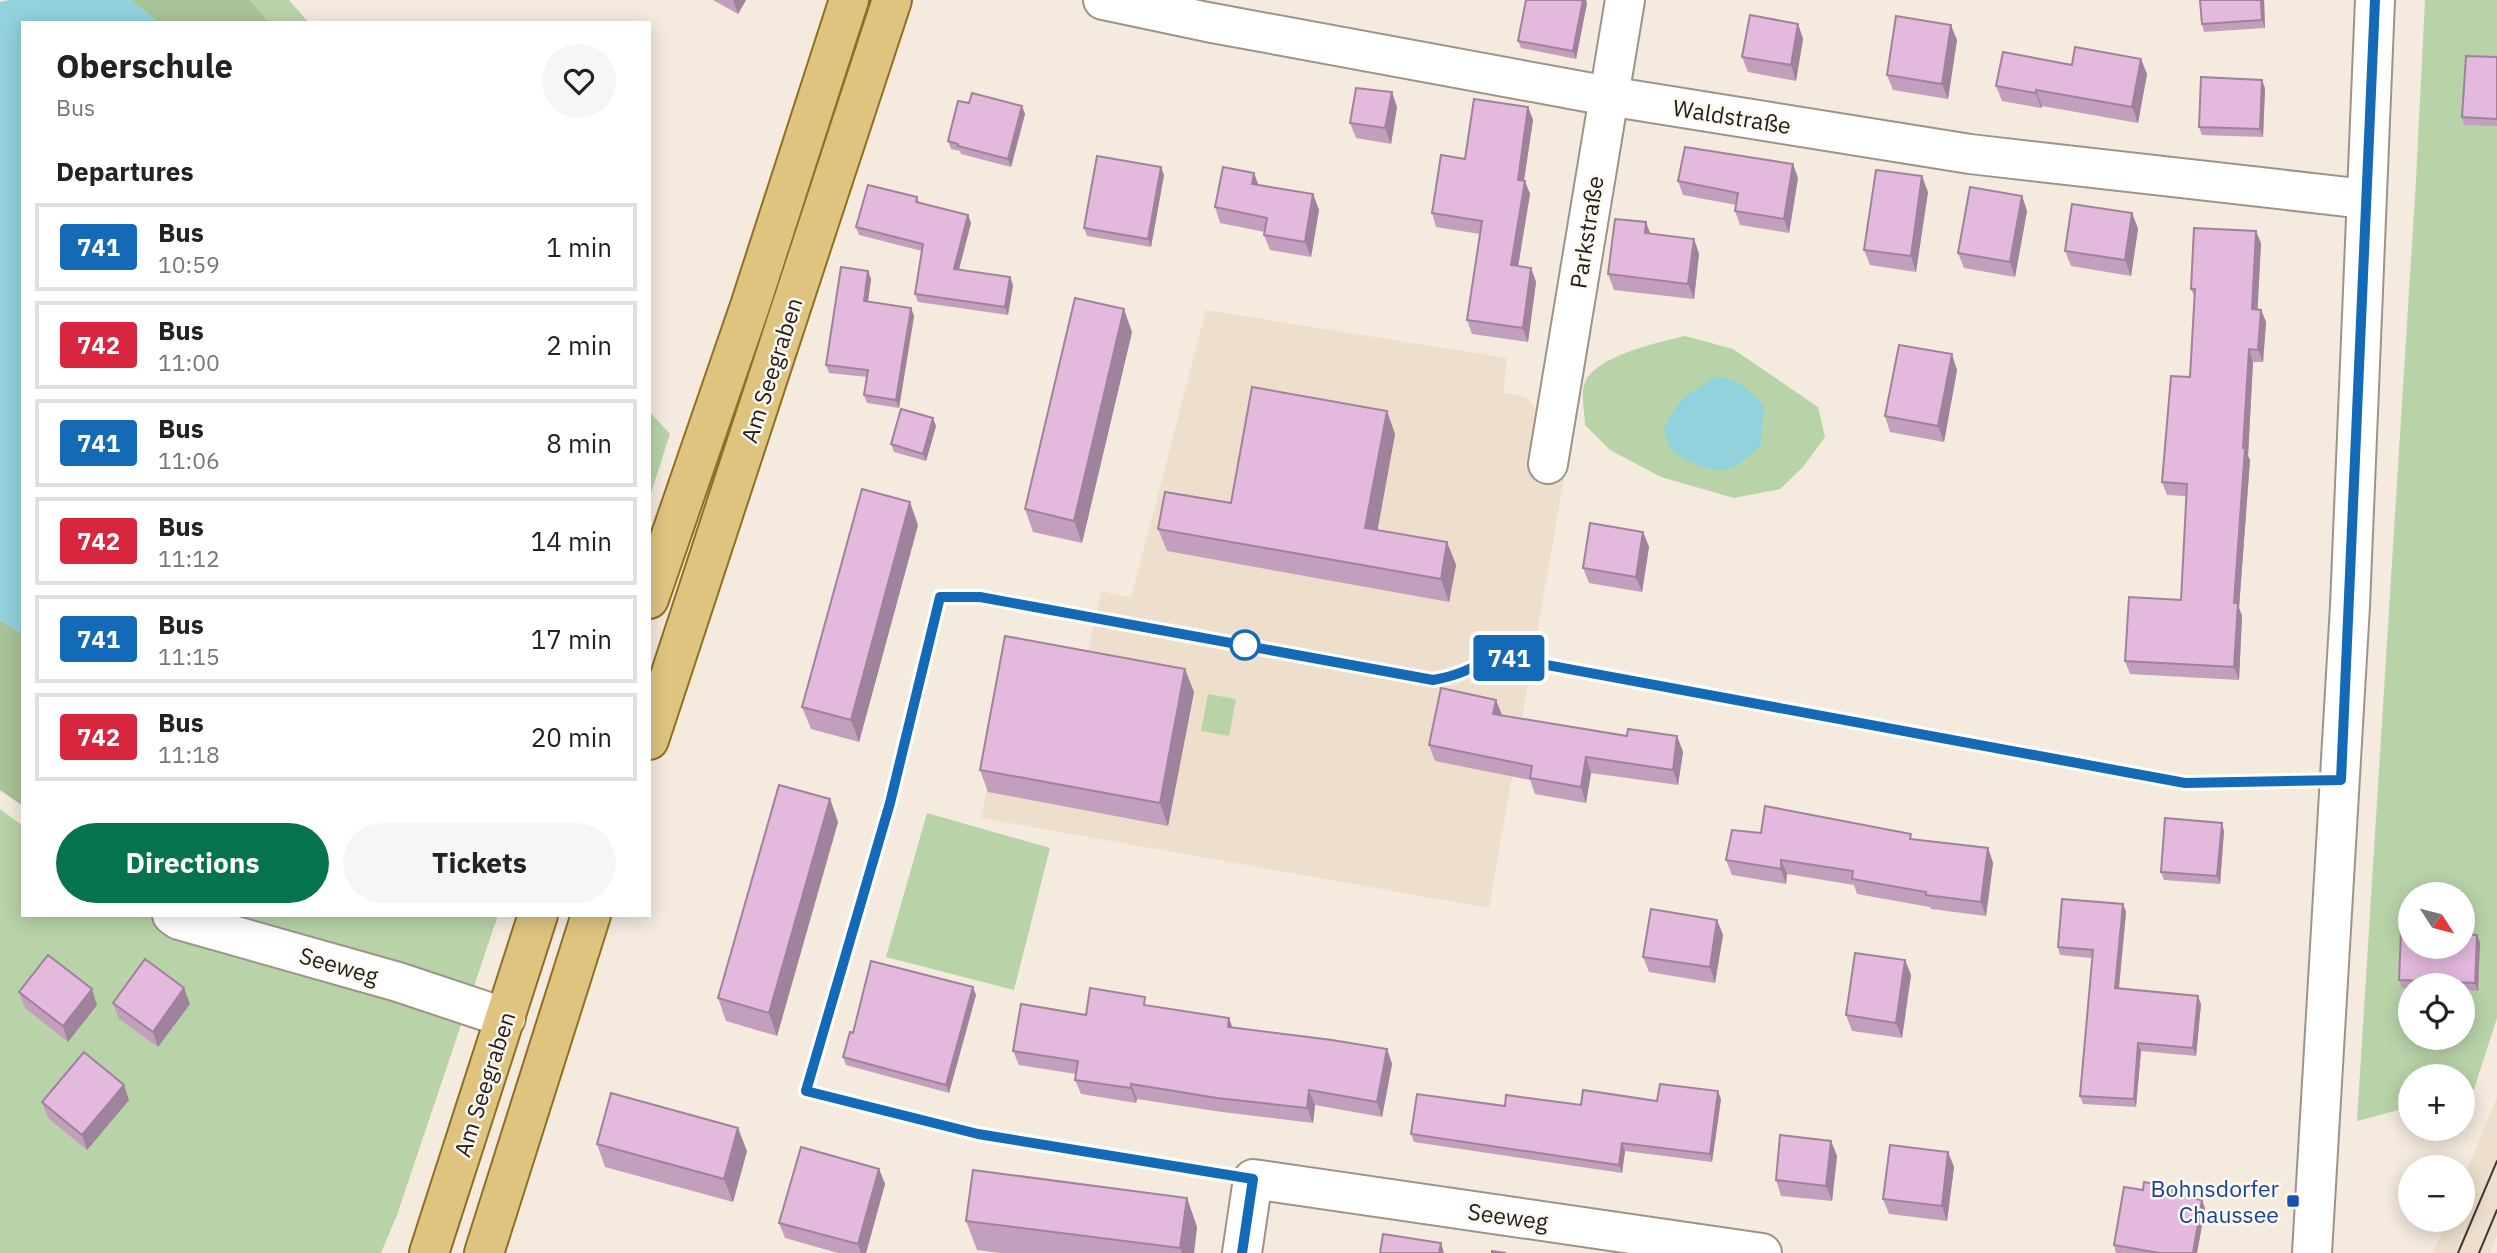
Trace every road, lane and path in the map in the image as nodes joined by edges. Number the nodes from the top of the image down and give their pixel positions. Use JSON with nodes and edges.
{"nodes":[{"id":1,"x":849,"y":0,"type":"edge"},
{"id":2,"x":892,"y":0,"type":"edge"},
{"id":3,"x":1103,"y":0,"type":"edge"},
{"id":4,"x":1625,"y":0,"type":"edge"},
{"id":5,"x":2375,"y":0,"type":"edge"},
{"id":6,"x":1608,"y":96,"type":"junction"},
{"id":7,"x":2365,"y":199,"type":"junction"},
{"id":8,"x":1548,"y":464,"type":"dead end"},
{"id":9,"x":651,"y":593,"type":"edge"},
{"id":10,"x":651,"y":734,"type":"edge"},
{"id":11,"x":175,"y":917,"type":"edge"},
{"id":12,"x":537,"y":917,"type":"edge"},
{"id":13,"x":590,"y":917,"type":"edge"},
{"id":14,"x":506,"y":1018,"type":"junction"},
{"id":15,"x":1678,"y":1247,"type":"edge"},
{"id":16,"x":429,"y":1253,"type":"edge"},
{"id":17,"x":484,"y":1253,"type":"edge"},
{"id":18,"x":1242,"y":1253,"type":"edge"},
{"id":19,"x":1762,"y":1253,"type":"edge"},
{"id":20,"x":2312,"y":1253,"type":"edge"}],
"edges":[{"from":1,"to":9,"type":"main road","name":"Am Seegraben"},
{"from":2,"to":10,"type":"main road","name":"Am Seegraben"},
{"from":3,"to":6,"type":"street","name":"Waldstraße"},
{"from":4,"to":6,"type":"street","name":"Parkstraße"},
{"from":5,"to":7,"type":"street"},
{"from":6,"to":7,"type":"street","name":"Waldstraße"},
{"from":6,"to":8,"type":"street","name":"Parkstraße"},
{"from":7,"to":20,"type":"street"},
{"from":11,"to":14,"type":"street","name":"Seeweg"},
{"from":12,"to":14,"type":"main road","name":"Am Seegraben"},
{"from":13,"to":17,"type":"main road"},
{"from":14,"to":16,"type":"main road","name":"Am Seegraben"},
{"from":15,"to":18,"type":"street","name":"Seeweg"},
{"from":15,"to":19,"type":"street","name":"Seeweg"}]}
